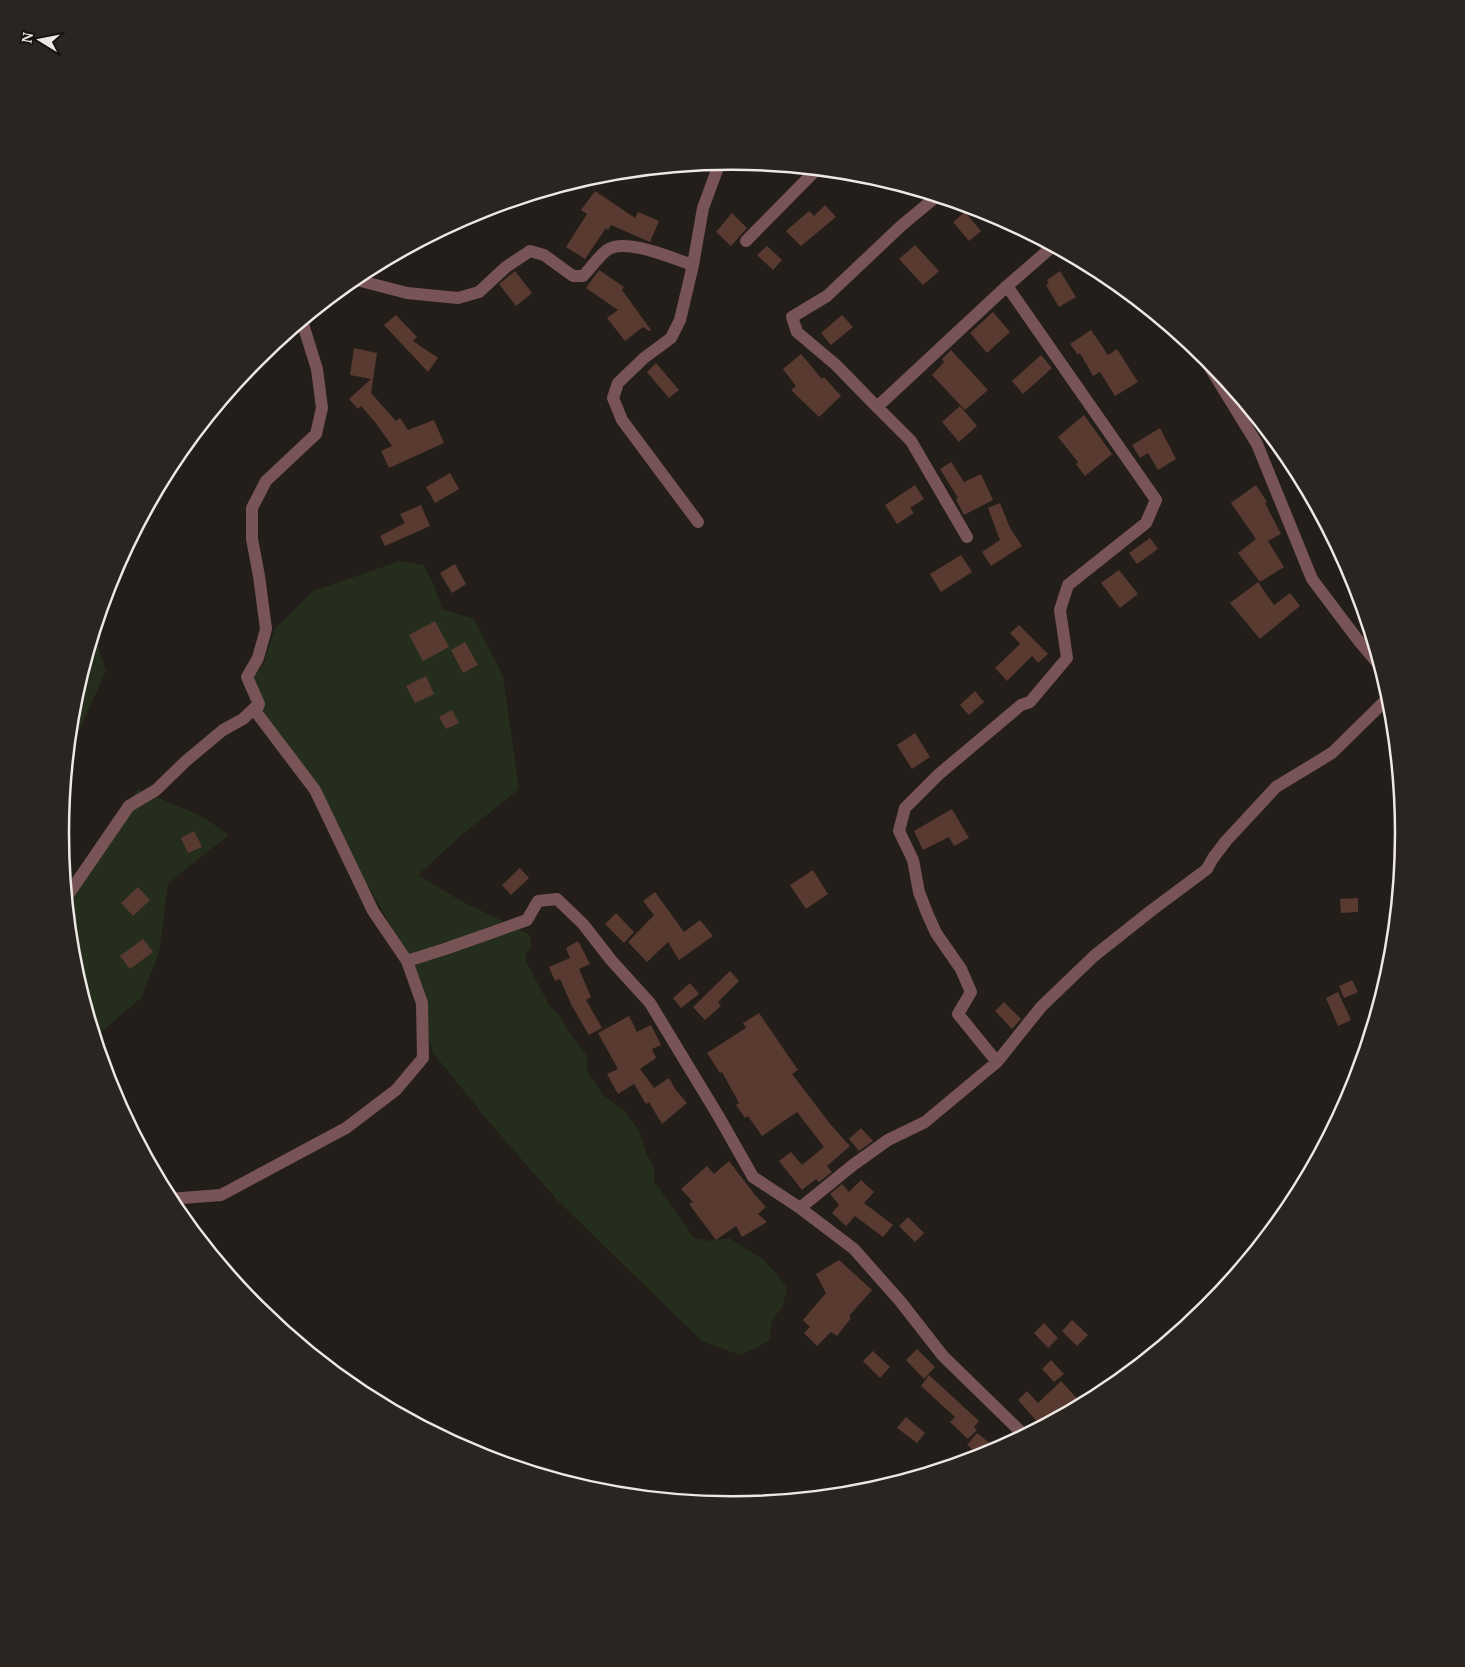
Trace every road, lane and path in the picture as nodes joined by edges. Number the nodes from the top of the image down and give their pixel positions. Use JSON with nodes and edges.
{"nodes":[{"id":1,"x":717,"y":170,"type":"edge"},
{"id":2,"x":812,"y":174,"type":"edge"},
{"id":3,"x":932,"y":201,"type":"edge"},
{"id":4,"x":746,"y":241,"type":"dead end"},
{"id":5,"x":1048,"y":250,"type":"edge"},
{"id":6,"x":693,"y":265,"type":"junction"},
{"id":7,"x":364,"y":282,"type":"edge"},
{"id":8,"x":1007,"y":286,"type":"junction"},
{"id":9,"x":304,"y":327,"type":"edge"},
{"id":10,"x":1235,"y":399,"type":"edge"},
{"id":11,"x":877,"y":407,"type":"junction"},
{"id":12,"x":698,"y":522,"type":"dead end"},
{"id":13,"x":967,"y":537,"type":"dead end"},
{"id":14,"x":1372,"y":657,"type":"edge"},
{"id":15,"x":1383,"y":703,"type":"edge"},
{"id":16,"x":259,"y":704,"type":"junction"},
{"id":17,"x":71,"y":890,"type":"edge"},
{"id":18,"x":407,"y":961,"type":"junction"},
{"id":19,"x":997,"y":1062,"type":"junction"},
{"id":20,"x":179,"y":1198,"type":"edge"},
{"id":21,"x":800,"y":1208,"type":"junction"},
{"id":22,"x":1020,"y":1432,"type":"edge"}],
"edges":[{"from":1,"to":6,"type":"street"},
{"from":2,"to":4,"type":"street"},
{"from":3,"to":11,"type":"street"},
{"from":5,"to":8,"type":"street"},
{"from":6,"to":7,"type":"street"},
{"from":6,"to":12,"type":"street"},
{"from":8,"to":11,"type":"street"},
{"from":8,"to":19,"type":"street"},
{"from":9,"to":16,"type":"street"},
{"from":10,"to":14,"type":"street"},
{"from":11,"to":13,"type":"street"},
{"from":15,"to":19,"type":"street"},
{"from":16,"to":17,"type":"street"},
{"from":16,"to":18,"type":"street"},
{"from":18,"to":20,"type":"street"},
{"from":18,"to":21,"type":"street"},
{"from":19,"to":21,"type":"street"},
{"from":21,"to":22,"type":"street"}]}
